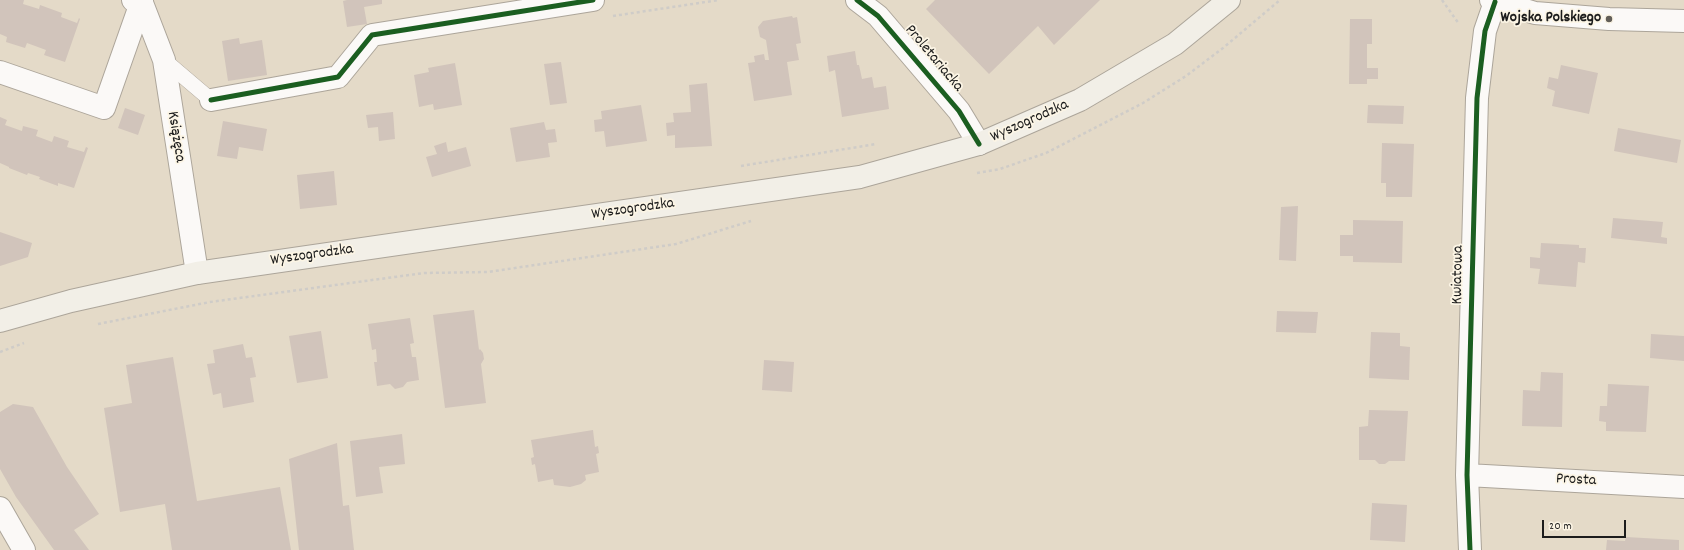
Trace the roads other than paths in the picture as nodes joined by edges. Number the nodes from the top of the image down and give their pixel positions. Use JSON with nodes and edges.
{"nodes":[{"id":1,"x":593,"y":0,"type":"edge"},
{"id":2,"x":856,"y":0,"type":"edge"},
{"id":3,"x":1229,"y":0,"type":"edge"},
{"id":4,"x":139,"y":1,"type":"edge"},
{"id":5,"x":1493,"y":1,"type":"edge"},
{"id":6,"x":1684,"y":21,"type":"edge"},
{"id":7,"x":164,"y":60,"type":"junction"},
{"id":8,"x":0,"y":72,"type":"edge"},
{"id":9,"x":211,"y":100,"type":"joint"},
{"id":10,"x":979,"y":144,"type":"junction"},
{"id":11,"x":197,"y":274,"type":"junction"},
{"id":12,"x":0,"y":321,"type":"edge"},
{"id":13,"x":1467,"y":475,"type":"junction"},
{"id":14,"x":1684,"y":487,"type":"edge"},
{"id":15,"x":0,"y":508,"type":"edge"},
{"id":16,"x":24,"y":550,"type":"edge"},
{"id":17,"x":1470,"y":550,"type":"edge"}],
"edges":[{"from":1,"to":9,"type":"street"},
{"from":2,"to":10,"type":"street","name":"Proletariacka"},
{"from":3,"to":10,"type":"main road","name":"Wyszogrodzka"},
{"from":4,"to":7,"type":"street","name":"Książęca"},
{"from":4,"to":8,"type":"street","name":"Książęca"},
{"from":5,"to":6,"type":"street"},
{"from":5,"to":13,"type":"street","name":"Kwiatowa"},
{"from":7,"to":9,"type":"lane"},
{"from":7,"to":11,"type":"street","name":"Książęca"},
{"from":10,"to":11,"type":"main road","name":"Wyszogrodzka"},
{"from":11,"to":12,"type":"main road","name":"Wyszogrodzka"},
{"from":13,"to":14,"type":"street","name":"Prosta"},
{"from":13,"to":17,"type":"street","name":"Kwiatowa"},
{"from":15,"to":16,"type":"street"}]}
